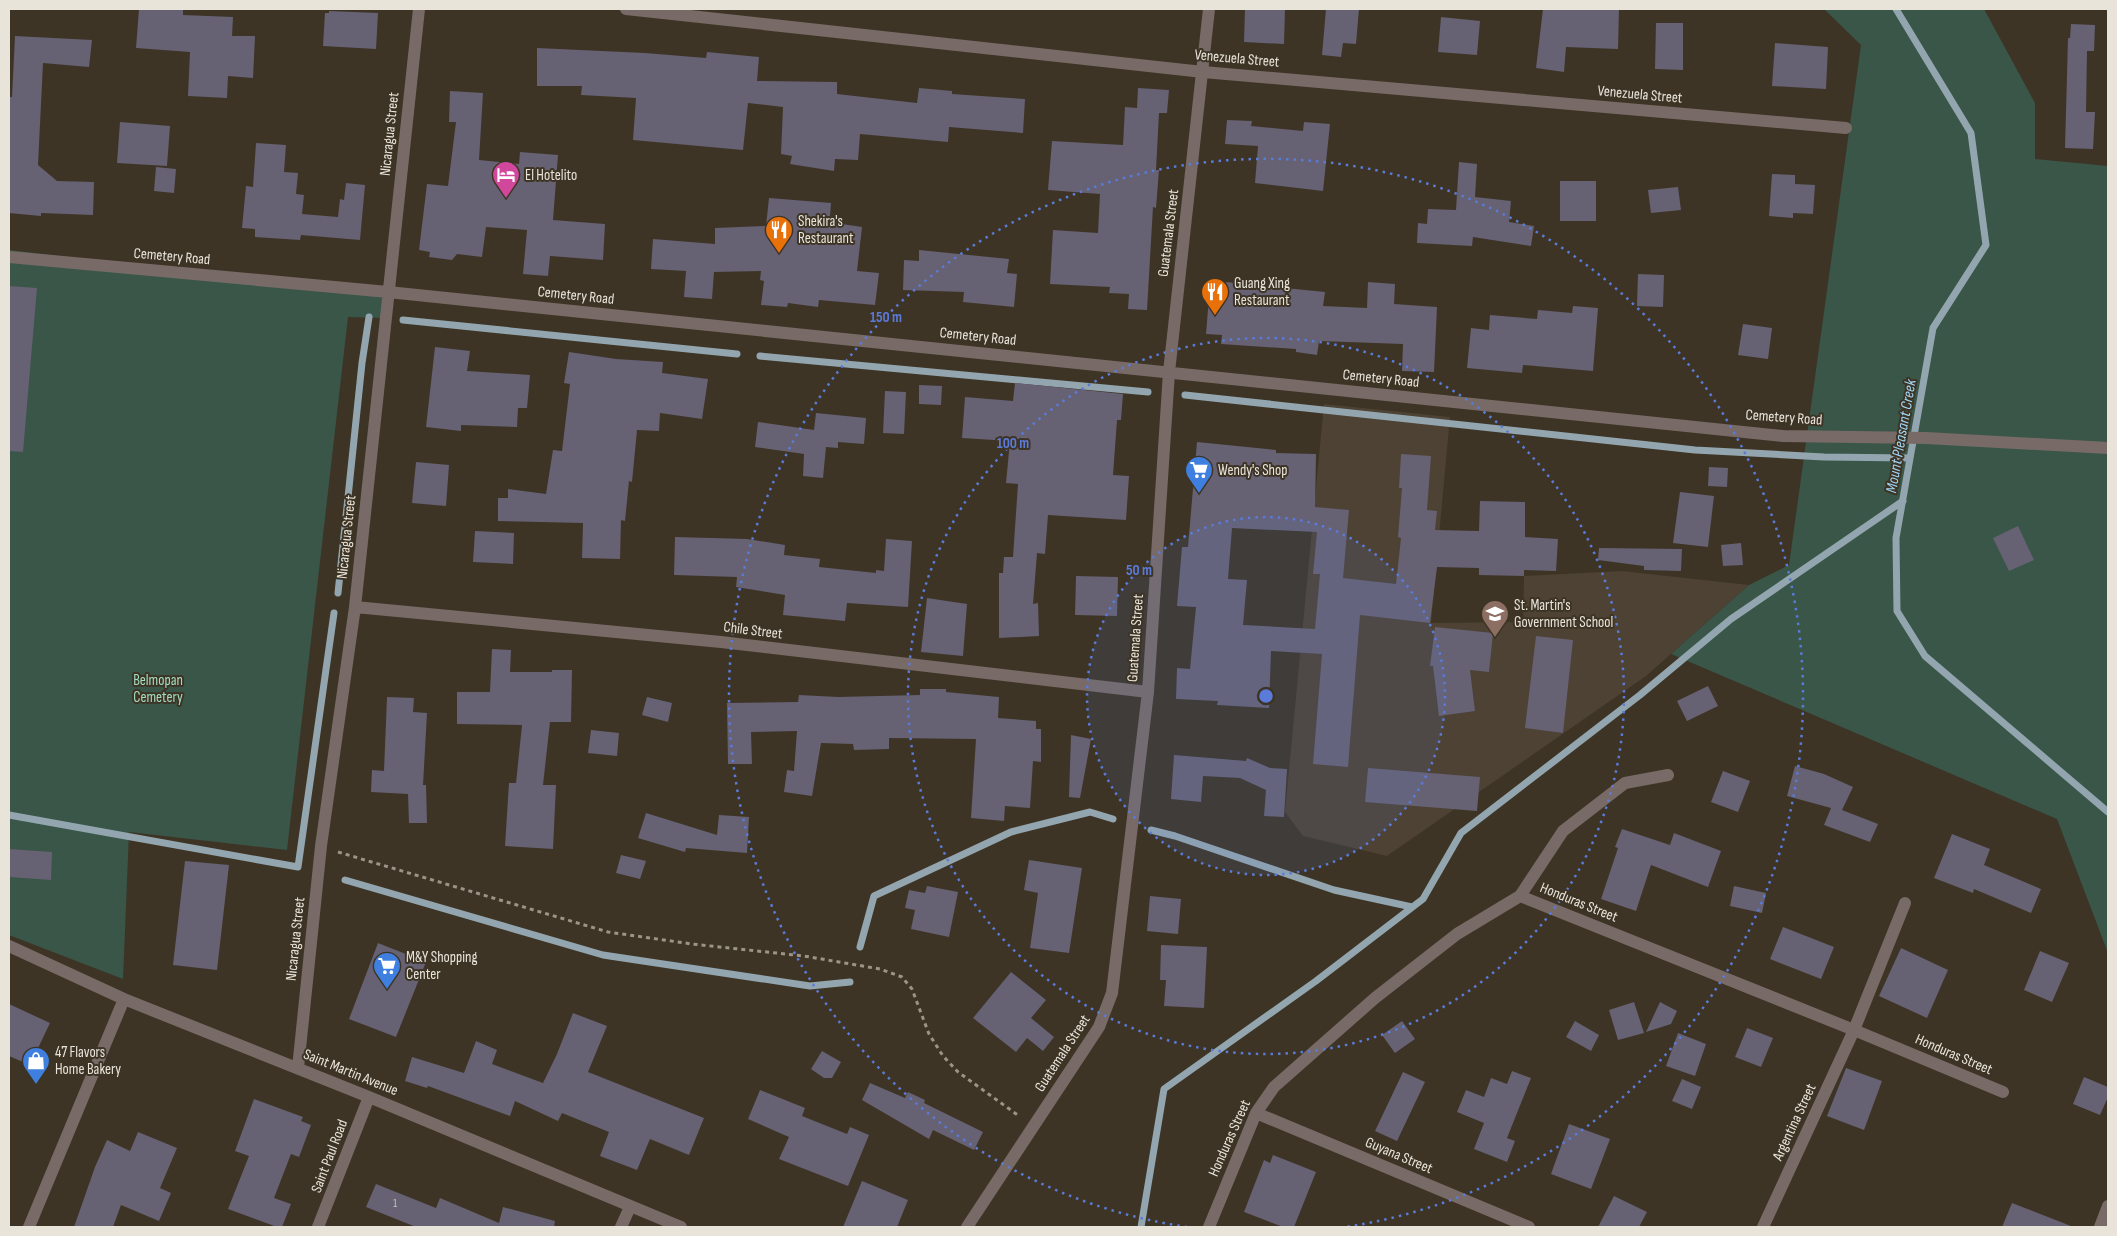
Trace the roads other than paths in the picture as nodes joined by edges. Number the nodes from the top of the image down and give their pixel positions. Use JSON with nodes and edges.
{"nodes":[{"id":1,"x":419,"y":9,"type":"edge"},
{"id":2,"x":626,"y":9,"type":"edge"},
{"id":3,"x":1209,"y":9,"type":"edge"},
{"id":4,"x":1203,"y":72,"type":"junction"},
{"id":5,"x":1846,"y":128,"type":"dead end"},
{"id":6,"x":9,"y":257,"type":"edge"},
{"id":7,"x":388,"y":292,"type":"junction"},
{"id":8,"x":1169,"y":372,"type":"junction"},
{"id":9,"x":2108,"y":448,"type":"edge"},
{"id":10,"x":355,"y":607,"type":"junction"},
{"id":11,"x":1148,"y":692,"type":"junction"},
{"id":12,"x":1668,"y":776,"type":"dead end"},
{"id":13,"x":1520,"y":896,"type":"junction"},
{"id":14,"x":1905,"y":903,"type":"dead end"},
{"id":15,"x":9,"y":946,"type":"edge"},
{"id":16,"x":124,"y":999,"type":"junction"},
{"id":17,"x":1854,"y":1030,"type":"junction"},
{"id":18,"x":298,"y":1068,"type":"junction"},
{"id":19,"x":2003,"y":1092,"type":"dead end"},
{"id":20,"x":370,"y":1097,"type":"junction"},
{"id":21,"x":1256,"y":1112,"type":"junction"},
{"id":22,"x":2108,"y":1206,"type":"edge"},
{"id":23,"x":630,"y":1207,"type":"junction"},
{"id":24,"x":28,"y":1227,"type":"edge"},
{"id":25,"x":318,"y":1227,"type":"edge"},
{"id":26,"x":621,"y":1227,"type":"edge"},
{"id":27,"x":680,"y":1227,"type":"edge"},
{"id":28,"x":967,"y":1227,"type":"edge"},
{"id":29,"x":1208,"y":1227,"type":"edge"},
{"id":30,"x":1529,"y":1227,"type":"edge"},
{"id":31,"x":1763,"y":1227,"type":"edge"},
{"id":32,"x":2100,"y":1227,"type":"edge"}],
"edges":[{"from":1,"to":7,"type":"street","name":"Nicaragua Street"},
{"from":2,"to":4,"type":"street","name":"Venezuela Street"},
{"from":3,"to":4,"type":"street","name":"Guatemala Street"},
{"from":4,"to":5,"type":"street","name":"Venezuela Street"},
{"from":4,"to":8,"type":"street","name":"Guatemala Street"},
{"from":6,"to":7,"type":"street","name":"Cemetery Road"},
{"from":7,"to":8,"type":"street","name":"Cemetery Road"},
{"from":7,"to":10,"type":"street","name":"Nicaragua Street"},
{"from":8,"to":9,"type":"street","name":"Cemetery Road"},
{"from":8,"to":11,"type":"street","name":"Guatemala Street"},
{"from":10,"to":11,"type":"street","name":"Chile Street"},
{"from":10,"to":18,"type":"street","name":"Nicaragua Street"},
{"from":11,"to":28,"type":"street","name":"Guatemala Street"},
{"from":12,"to":13,"type":"street"},
{"from":13,"to":17,"type":"street","name":"Honduras Street"},
{"from":13,"to":21,"type":"street","name":"Honduras Street"},
{"from":14,"to":17,"type":"street","name":"Argentina Street"},
{"from":15,"to":16,"type":"street","name":"Saint Martin Avenue"},
{"from":16,"to":18,"type":"street","name":"Saint Martin Avenue"},
{"from":16,"to":24,"type":"street"},
{"from":17,"to":19,"type":"street","name":"Honduras Street"},
{"from":17,"to":31,"type":"street","name":"Argentina Street"},
{"from":18,"to":20,"type":"street","name":"Saint Martin Avenue"},
{"from":20,"to":23,"type":"street","name":"Saint Martin Avenue"},
{"from":20,"to":25,"type":"street","name":"Saint Paul Road"},
{"from":21,"to":29,"type":"street","name":"Honduras Street"},
{"from":21,"to":30,"type":"street","name":"Guyana Street"},
{"from":22,"to":32,"type":"street"},
{"from":23,"to":26,"type":"street"},
{"from":23,"to":27,"type":"street","name":"Saint Martin Avenue"}]}
